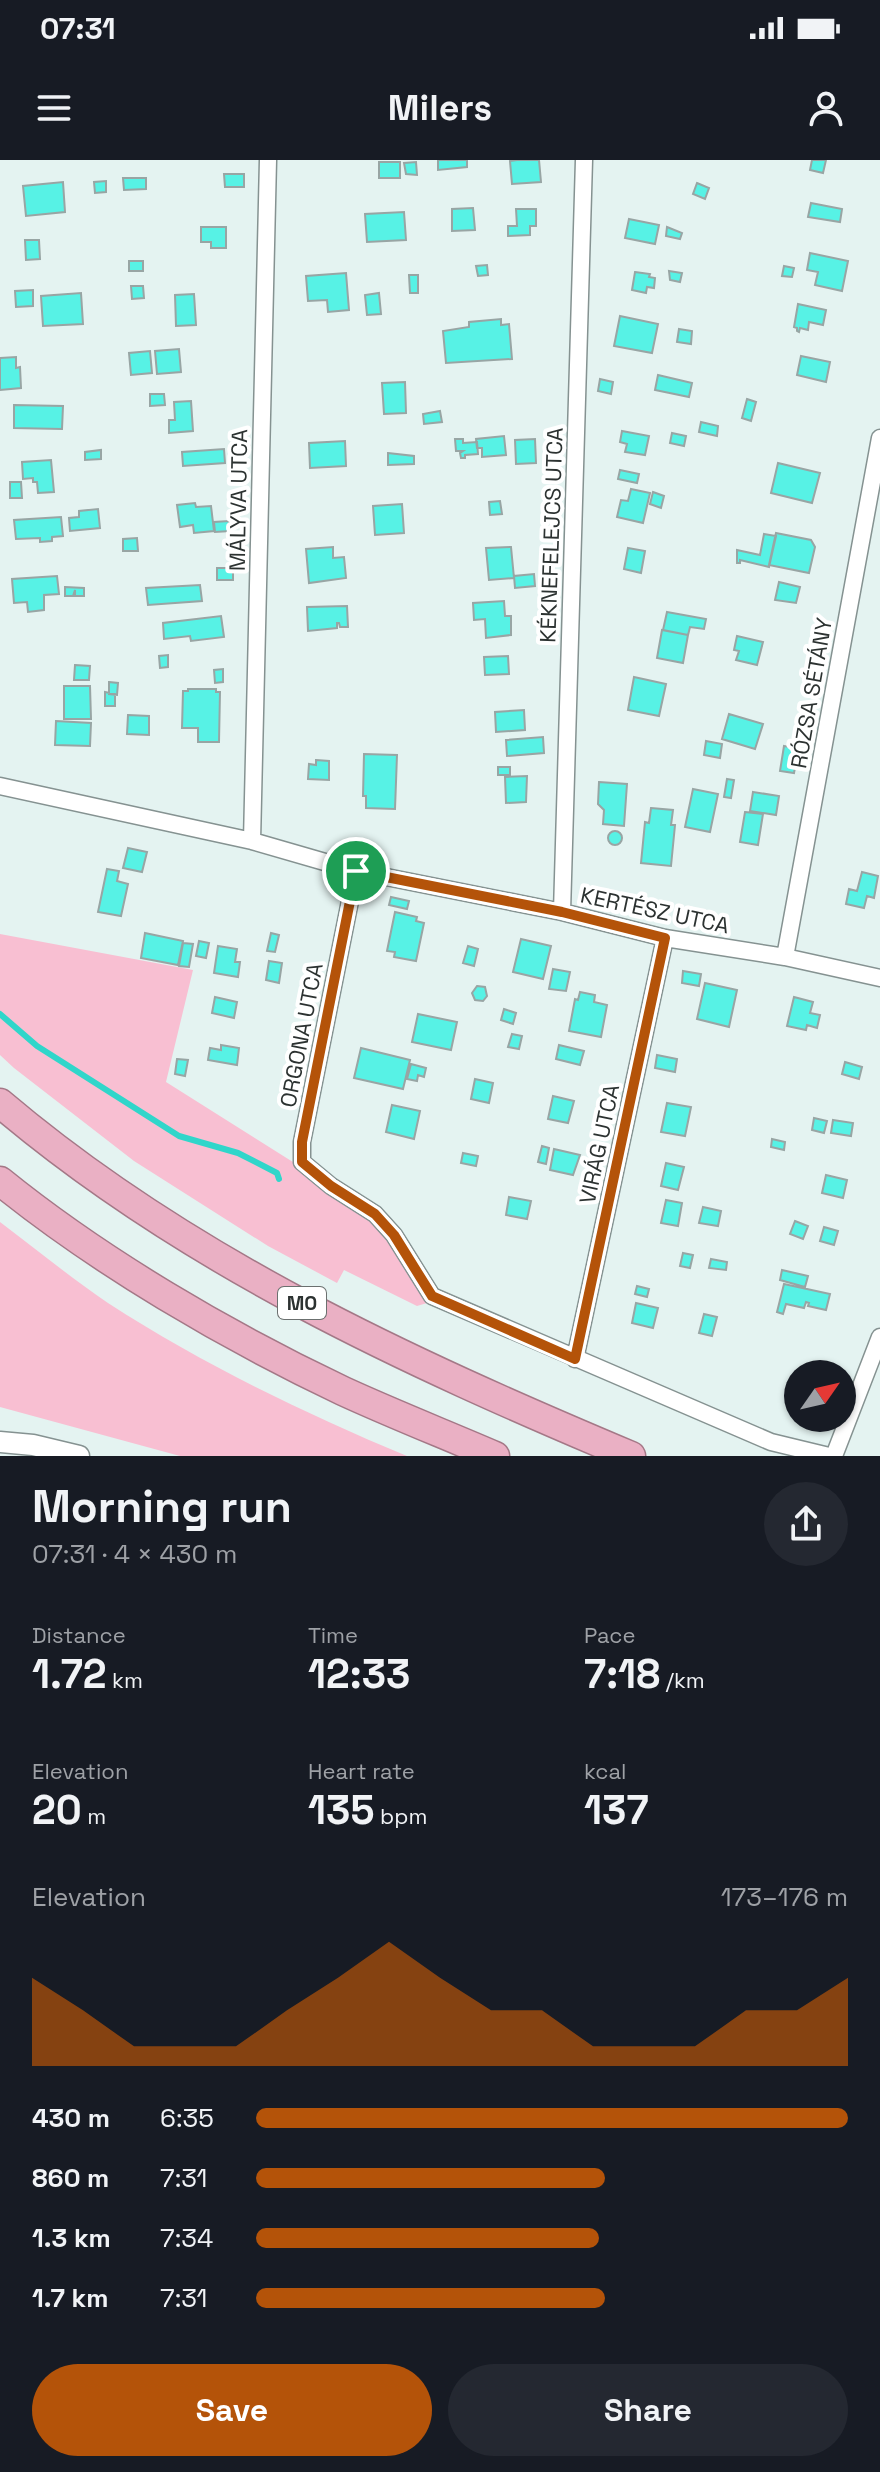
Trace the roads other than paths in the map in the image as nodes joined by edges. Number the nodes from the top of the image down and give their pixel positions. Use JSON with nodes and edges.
{"nodes":[{"id":1,"x":268,"y":160,"type":"edge"},
{"id":2,"x":584,"y":160,"type":"edge"},
{"id":3,"x":880,"y":438,"type":"edge"},
{"id":4,"x":0,"y":786,"type":"edge"},
{"id":5,"x":252,"y":841,"type":"junction"},
{"id":6,"x":356,"y":871,"type":"junction"},
{"id":7,"x":562,"y":912,"type":"junction"},
{"id":8,"x":665,"y":938,"type":"junction"},
{"id":9,"x":785,"y":957,"type":"junction"},
{"id":10,"x":880,"y":978,"type":"edge"},
{"id":11,"x":0,"y":1103,"type":"edge"},
{"id":12,"x":0,"y":1181,"type":"edge"},
{"id":13,"x":880,"y":1337,"type":"edge"},
{"id":14,"x":575,"y":1359,"type":"junction"},
{"id":15,"x":0,"y":1442,"type":"edge"},
{"id":16,"x":79,"y":1456,"type":"edge"},
{"id":17,"x":495,"y":1456,"type":"edge"},
{"id":18,"x":631,"y":1456,"type":"edge"},
{"id":19,"x":832,"y":1456,"type":"edge"}],
"edges":[{"from":1,"to":5,"type":"street","name":"MÁLYVA UTCA"},
{"from":2,"to":7,"type":"street","name":"KÉKNEFELEJCS UTCA"},
{"from":3,"to":9,"type":"street","name":"RÓZSA SÉTÁNY"},
{"from":4,"to":5,"type":"street","name":"KERTÉSZ UTCA"},
{"from":5,"to":6,"type":"street","name":"KERTÉSZ UTCA"},
{"from":6,"to":7,"type":"street","name":"KERTÉSZ UTCA"},
{"from":6,"to":14,"type":"street","name":"ORGONA UTCA"},
{"from":7,"to":8,"type":"street","name":"KERTÉSZ UTCA"},
{"from":8,"to":9,"type":"street","name":"KERTÉSZ UTCA"},
{"from":8,"to":14,"type":"street","name":"VIRÁG UTCA"},
{"from":9,"to":10,"type":"street","name":"KERTÉSZ UTCA"},
{"from":11,"to":18,"type":"highway","number":"M0"},
{"from":12,"to":17,"type":"highway"},
{"from":13,"to":19,"type":"street"},
{"from":14,"to":19,"type":"street"},
{"from":15,"to":16,"type":"street"}]}
